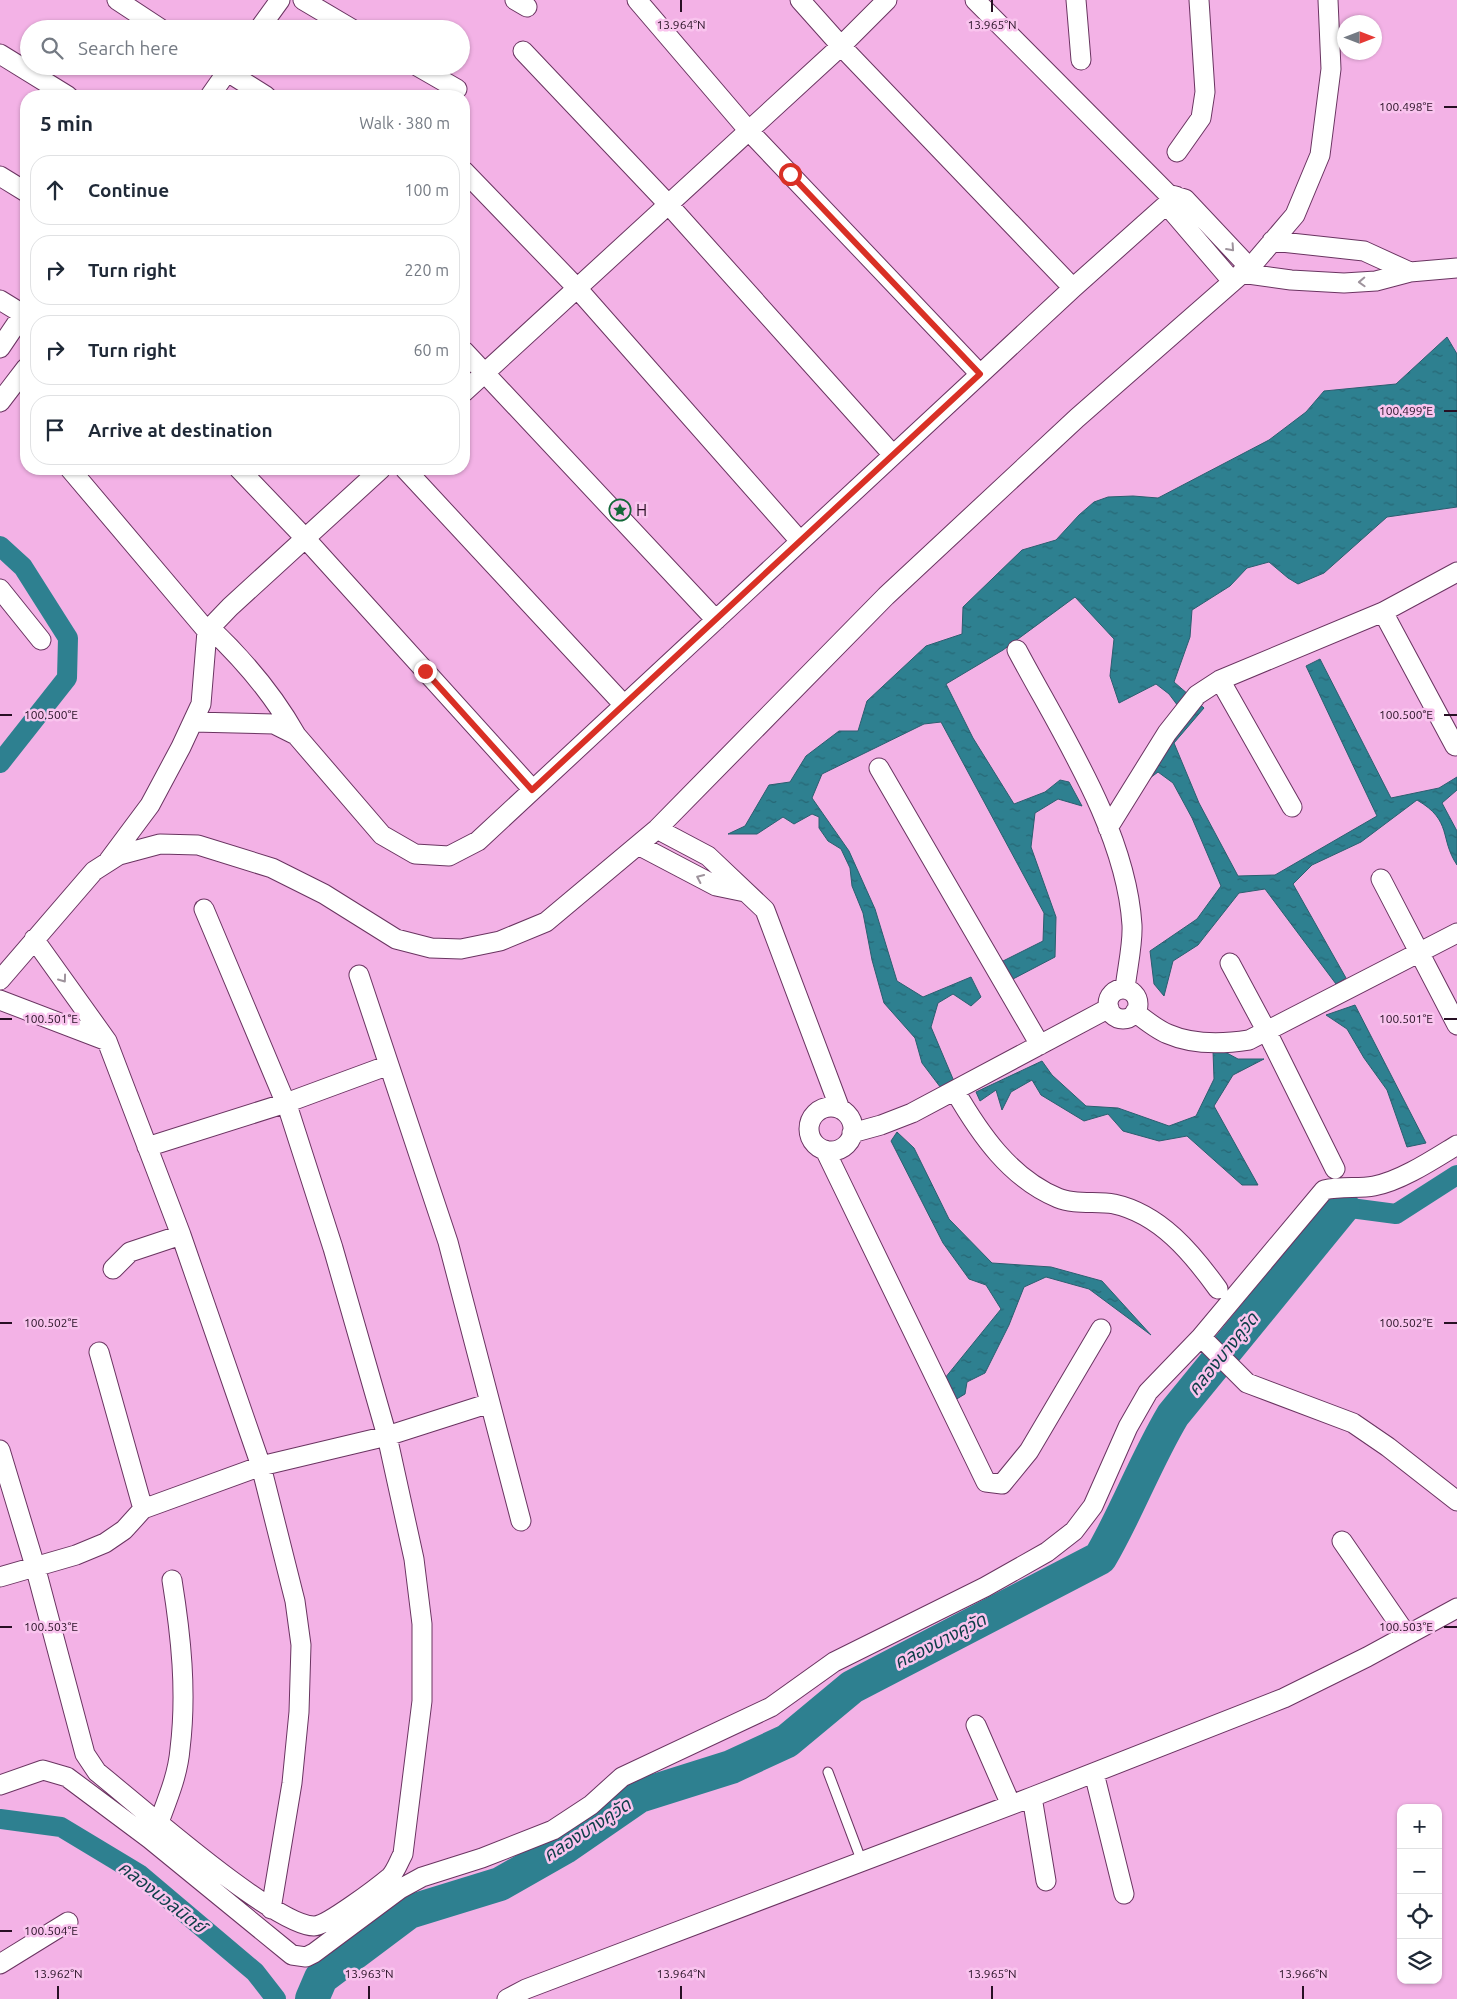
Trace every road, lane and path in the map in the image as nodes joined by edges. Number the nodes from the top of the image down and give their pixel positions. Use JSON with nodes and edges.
{"nodes":[{"id":1,"x":117,"y":0,"type":"edge"},
{"id":2,"x":280,"y":0,"type":"edge"},
{"id":3,"x":303,"y":0,"type":"edge"},
{"id":4,"x":637,"y":0,"type":"edge"},
{"id":5,"x":800,"y":0,"type":"edge"},
{"id":6,"x":887,"y":0,"type":"edge"},
{"id":7,"x":976,"y":0,"type":"edge"},
{"id":8,"x":1076,"y":0,"type":"edge"},
{"id":9,"x":1199,"y":0,"type":"edge"},
{"id":10,"x":1328,"y":0,"type":"edge"},
{"id":11,"x":147,"y":20,"type":"edge"},
{"id":12,"x":266,"y":20,"type":"edge"},
{"id":13,"x":337,"y":20,"type":"edge"},
{"id":14,"x":841,"y":46,"type":"junction"},
{"id":15,"x":523,"y":51,"type":"dead end"},
{"id":16,"x":0,"y":54,"type":"edge"},
{"id":17,"x":1081,"y":60,"type":"dead end"},
{"id":18,"x":20,"y":66,"type":"edge"},
{"id":19,"x":34,"y":75,"type":"edge"},
{"id":20,"x":221,"y":75,"type":"edge"},
{"id":21,"x":235,"y":75,"type":"edge"},
{"id":22,"x":432,"y":75,"type":"edge"},
{"id":23,"x":456,"y":89,"type":"dead end"},
{"id":24,"x":58,"y":90,"type":"edge"},
{"id":25,"x":213,"y":90,"type":"edge"},
{"id":26,"x":257,"y":90,"type":"edge"},
{"id":27,"x":749,"y":131,"type":"junction"},
{"id":28,"x":1177,"y":152,"type":"dead end"},
{"id":29,"x":0,"y":176,"type":"edge"},
{"id":30,"x":470,"y":177,"type":"edge"},
{"id":31,"x":20,"y":188,"type":"edge"},
{"id":32,"x":1172,"y":198,"type":"junction"},
{"id":33,"x":668,"y":204,"type":"junction"},
{"id":34,"x":1205,"y":219,"type":"junction"},
{"id":35,"x":1190,"y":232,"type":"junction"},
{"id":36,"x":1272,"y":241,"type":"junction"},
{"id":37,"x":1457,"y":268,"type":"edge"},
{"id":38,"x":1410,"y":272,"type":"junction"},
{"id":39,"x":1240,"y":274,"type":"junction"},
{"id":40,"x":576,"y":287,"type":"junction"},
{"id":41,"x":1073,"y":288,"type":"junction"},
{"id":42,"x":0,"y":300,"type":"edge"},
{"id":43,"x":20,"y":312,"type":"edge"},
{"id":44,"x":20,"y":320,"type":"edge"},
{"id":45,"x":0,"y":348,"type":"edge"},
{"id":46,"x":470,"y":357,"type":"edge"},
{"id":47,"x":485,"y":373,"type":"junction"},
{"id":48,"x":980,"y":374,"type":"junction"},
{"id":49,"x":20,"y":376,"type":"edge"},
{"id":50,"x":470,"y":387,"type":"edge"},
{"id":51,"x":0,"y":402,"type":"edge"},
{"id":52,"x":893,"y":455,"type":"junction"},
{"id":53,"x":75,"y":475,"type":"edge"},
{"id":54,"x":245,"y":475,"type":"edge"},
{"id":55,"x":374,"y":475,"type":"edge"},
{"id":56,"x":411,"y":475,"type":"edge"},
{"id":57,"x":305,"y":538,"type":"junction"},
{"id":58,"x":800,"y":541,"type":"junction"},
{"id":59,"x":1457,"y":572,"type":"edge"},
{"id":60,"x":0,"y":589,"type":"edge"},
{"id":61,"x":1383,"y":612,"type":"junction"},
{"id":62,"x":716,"y":620,"type":"junction"},
{"id":63,"x":208,"y":629,"type":"junction"},
{"id":64,"x":41,"y":640,"type":"dead end"},
{"id":65,"x":1017,"y":650,"type":"dead end"},
{"id":66,"x":1220,"y":680,"type":"junction"},
{"id":67,"x":624,"y":705,"type":"junction"},
{"id":68,"x":193,"y":722,"type":"junction"},
{"id":69,"x":296,"y":735,"type":"junction"},
{"id":70,"x":1455,"y":746,"type":"dead end"},
{"id":71,"x":879,"y":768,"type":"dead end"},
{"id":72,"x":532,"y":790,"type":"junction"},
{"id":73,"x":1292,"y":807,"type":"dead end"},
{"id":74,"x":1108,"y":828,"type":"junction"},
{"id":75,"x":657,"y":829,"type":"junction"},
{"id":76,"x":638,"y":845,"type":"junction"},
{"id":77,"x":106,"y":863,"type":"junction"},
{"id":78,"x":1381,"y":878,"type":"dead end"},
{"id":79,"x":746,"y":892,"type":"junction"},
{"id":80,"x":204,"y":909,"type":"dead end"},
{"id":81,"x":1457,"y":933,"type":"edge"},
{"id":82,"x":34,"y":939,"type":"junction"},
{"id":83,"x":1420,"y":953,"type":"junction"},
{"id":84,"x":1230,"y":963,"type":"dead end"},
{"id":85,"x":359,"y":976,"type":"dead end"},
{"id":86,"x":0,"y":980,"type":"edge"},
{"id":87,"x":1125,"y":989,"type":"junction"},
{"id":88,"x":0,"y":1000,"type":"edge"},
{"id":89,"x":1109,"y":1008,"type":"junction"},
{"id":90,"x":1135,"y":1012,"type":"junction"},
{"id":91,"x":1457,"y":1025,"type":"edge"},
{"id":92,"x":1266,"y":1030,"type":"junction"},
{"id":93,"x":107,"y":1041,"type":"junction"},
{"id":94,"x":1040,"y":1045,"type":"junction"},
{"id":95,"x":389,"y":1065,"type":"junction"},
{"id":96,"x":961,"y":1102,"type":"junction"},
{"id":97,"x":286,"y":1103,"type":"junction"},
{"id":98,"x":840,"y":1109,"type":"junction"},
{"id":99,"x":852,"y":1133,"type":"junction"},
{"id":100,"x":1457,"y":1145,"type":"edge"},
{"id":101,"x":147,"y":1147,"type":"junction"},
{"id":102,"x":825,"y":1150,"type":"junction"},
{"id":103,"x":1335,"y":1169,"type":"dead end"},
{"id":104,"x":181,"y":1235,"type":"junction"},
{"id":105,"x":113,"y":1269,"type":"dead end"},
{"id":106,"x":1218,"y":1289,"type":"dead end"},
{"id":107,"x":1101,"y":1329,"type":"dead end"},
{"id":108,"x":1205,"y":1341,"type":"junction"},
{"id":109,"x":98,"y":1352,"type":"dead end"},
{"id":110,"x":490,"y":1403,"type":"junction"},
{"id":111,"x":387,"y":1436,"type":"junction"},
{"id":112,"x":0,"y":1450,"type":"edge"},
{"id":113,"x":261,"y":1466,"type":"junction"},
{"id":114,"x":1457,"y":1500,"type":"edge"},
{"id":115,"x":143,"y":1509,"type":"junction"},
{"id":116,"x":521,"y":1521,"type":"dead end"},
{"id":117,"x":1342,"y":1541,"type":"dead end"},
{"id":118,"x":35,"y":1566,"type":"junction"},
{"id":119,"x":0,"y":1576,"type":"edge"},
{"id":120,"x":172,"y":1580,"type":"dead end"},
{"id":121,"x":1457,"y":1608,"type":"edge"},
{"id":122,"x":1406,"y":1634,"type":"junction"},
{"id":123,"x":976,"y":1725,"type":"dead end"},
{"id":124,"x":828,"y":1772,"type":"dead end"},
{"id":125,"x":1094,"y":1773,"type":"junction"},
{"id":126,"x":0,"y":1785,"type":"edge"},
{"id":127,"x":1032,"y":1797,"type":"junction"},
{"id":128,"x":1011,"y":1805,"type":"junction"},
{"id":129,"x":159,"y":1822,"type":"junction"},
{"id":130,"x":862,"y":1862,"type":"junction"},
{"id":131,"x":1046,"y":1881,"type":"dead end"},
{"id":132,"x":1124,"y":1894,"type":"dead end"},
{"id":133,"x":271,"y":1909,"type":"junction"},
{"id":134,"x":68,"y":1922,"type":"dead end"},
{"id":135,"x":0,"y":1964,"type":"edge"},
{"id":136,"x":507,"y":1999,"type":"edge"}],
"edges":[{"from":1,"to":11,"type":"street"},
{"from":2,"to":12,"type":"street"},
{"from":3,"to":13,"type":"street"},
{"from":4,"to":27,"type":"street"},
{"from":5,"to":14,"type":"street"},
{"from":6,"to":14,"type":"street"},
{"from":7,"to":32,"type":"street"},
{"from":8,"to":17,"type":"street"},
{"from":9,"to":28,"type":"street"},
{"from":10,"to":36,"type":"street"},
{"from":14,"to":27,"type":"street"},
{"from":14,"to":41,"type":"street"},
{"from":15,"to":33,"type":"street"},
{"from":16,"to":18,"type":"street"},
{"from":19,"to":24,"type":"street"},
{"from":20,"to":25,"type":"street"},
{"from":21,"to":26,"type":"street"},
{"from":22,"to":23,"type":"street"},
{"from":27,"to":33,"type":"street"},
{"from":27,"to":48,"type":"street"},
{"from":29,"to":31,"type":"street"},
{"from":30,"to":40,"type":"street"},
{"from":32,"to":34,"type":"street"},
{"from":32,"to":35,"type":"street"},
{"from":32,"to":41,"type":"street"},
{"from":33,"to":40,"type":"street"},
{"from":33,"to":52,"type":"street"},
{"from":34,"to":35,"type":"street"},
{"from":34,"to":39,"type":"street","one_way":true},
{"from":35,"to":39,"type":"street"},
{"from":36,"to":38,"type":"street"},
{"from":36,"to":39,"type":"street"},
{"from":37,"to":38,"type":"street"},
{"from":38,"to":39,"type":"street","one_way":true},
{"from":39,"to":75,"type":"street"},
{"from":40,"to":47,"type":"street"},
{"from":40,"to":58,"type":"street"},
{"from":41,"to":48,"type":"street"},
{"from":42,"to":43,"type":"street"},
{"from":44,"to":45,"type":"street"},
{"from":46,"to":47,"type":"street"},
{"from":47,"to":50,"type":"street"},
{"from":47,"to":62,"type":"street"},
{"from":48,"to":52,"type":"street"},
{"from":49,"to":51,"type":"street"},
{"from":52,"to":58,"type":"street"},
{"from":53,"to":63,"type":"street"},
{"from":54,"to":57,"type":"street"},
{"from":55,"to":57,"type":"street"},
{"from":56,"to":67,"type":"street"},
{"from":57,"to":63,"type":"street"},
{"from":57,"to":72,"type":"street"},
{"from":58,"to":62,"type":"street"},
{"from":59,"to":61,"type":"street"},
{"from":60,"to":64,"type":"street"},
{"from":61,"to":66,"type":"street"},
{"from":61,"to":70,"type":"street"},
{"from":62,"to":67,"type":"street"},
{"from":63,"to":68,"type":"street"},
{"from":63,"to":69,"type":"street"},
{"from":65,"to":74,"type":"street"},
{"from":66,"to":73,"type":"street"},
{"from":66,"to":74,"type":"street"},
{"from":67,"to":72,"type":"street"},
{"from":68,"to":69,"type":"street"},
{"from":68,"to":77,"type":"street"},
{"from":69,"to":72,"type":"street"},
{"from":71,"to":94,"type":"street"},
{"from":74,"to":87,"type":"street"},
{"from":75,"to":76,"type":"street"},
{"from":75,"to":79,"type":"street"},
{"from":76,"to":77,"type":"street"},
{"from":79,"to":76,"type":"street","one_way":true},
{"from":77,"to":82,"type":"street"},
{"from":78,"to":83,"type":"street"},
{"from":79,"to":98,"type":"street"},
{"from":80,"to":97,"type":"street"},
{"from":81,"to":83,"type":"street"},
{"from":82,"to":86,"type":"street"},
{"from":82,"to":93,"type":"street","one_way":true},
{"from":83,"to":91,"type":"street"},
{"from":83,"to":92,"type":"street"},
{"from":84,"to":92,"type":"street"},
{"from":85,"to":95,"type":"street"},
{"from":87,"to":89,"type":"street"},
{"from":87,"to":90,"type":"street"},
{"from":88,"to":93,"type":"street"},
{"from":89,"to":90,"type":"street"},
{"from":89,"to":94,"type":"street"},
{"from":90,"to":92,"type":"street"},
{"from":92,"to":103,"type":"street"},
{"from":93,"to":101,"type":"street"},
{"from":94,"to":96,"type":"street"},
{"from":95,"to":97,"type":"street"},
{"from":95,"to":110,"type":"street"},
{"from":96,"to":99,"type":"street"},
{"from":96,"to":106,"type":"street"},
{"from":97,"to":101,"type":"street"},
{"from":97,"to":111,"type":"street"},
{"from":98,"to":99,"type":"street"},
{"from":98,"to":102,"type":"street"},
{"from":99,"to":102,"type":"street"},
{"from":100,"to":108,"type":"street"},
{"from":101,"to":104,"type":"street"},
{"from":102,"to":107,"type":"street"},
{"from":104,"to":105,"type":"street"},
{"from":104,"to":113,"type":"street"},
{"from":108,"to":114,"type":"street"},
{"from":108,"to":126,"type":"street"},
{"from":109,"to":115,"type":"street"},
{"from":110,"to":111,"type":"street"},
{"from":110,"to":116,"type":"street"},
{"from":111,"to":113,"type":"street"},
{"from":111,"to":133,"type":"street"},
{"from":112,"to":118,"type":"street"},
{"from":113,"to":115,"type":"street"},
{"from":113,"to":133,"type":"street"},
{"from":115,"to":118,"type":"street"},
{"from":117,"to":122,"type":"street"},
{"from":118,"to":119,"type":"street"},
{"from":118,"to":129,"type":"street"},
{"from":120,"to":129,"type":"street"},
{"from":121,"to":122,"type":"street"},
{"from":122,"to":125,"type":"street"},
{"from":123,"to":128,"type":"street"},
{"from":124,"to":130,"type":"lane"},
{"from":125,"to":127,"type":"street"},
{"from":125,"to":132,"type":"street"},
{"from":127,"to":128,"type":"street"},
{"from":127,"to":131,"type":"street"},
{"from":128,"to":130,"type":"street"},
{"from":129,"to":133,"type":"street"},
{"from":130,"to":136,"type":"street"},
{"from":134,"to":135,"type":"street"}]}
